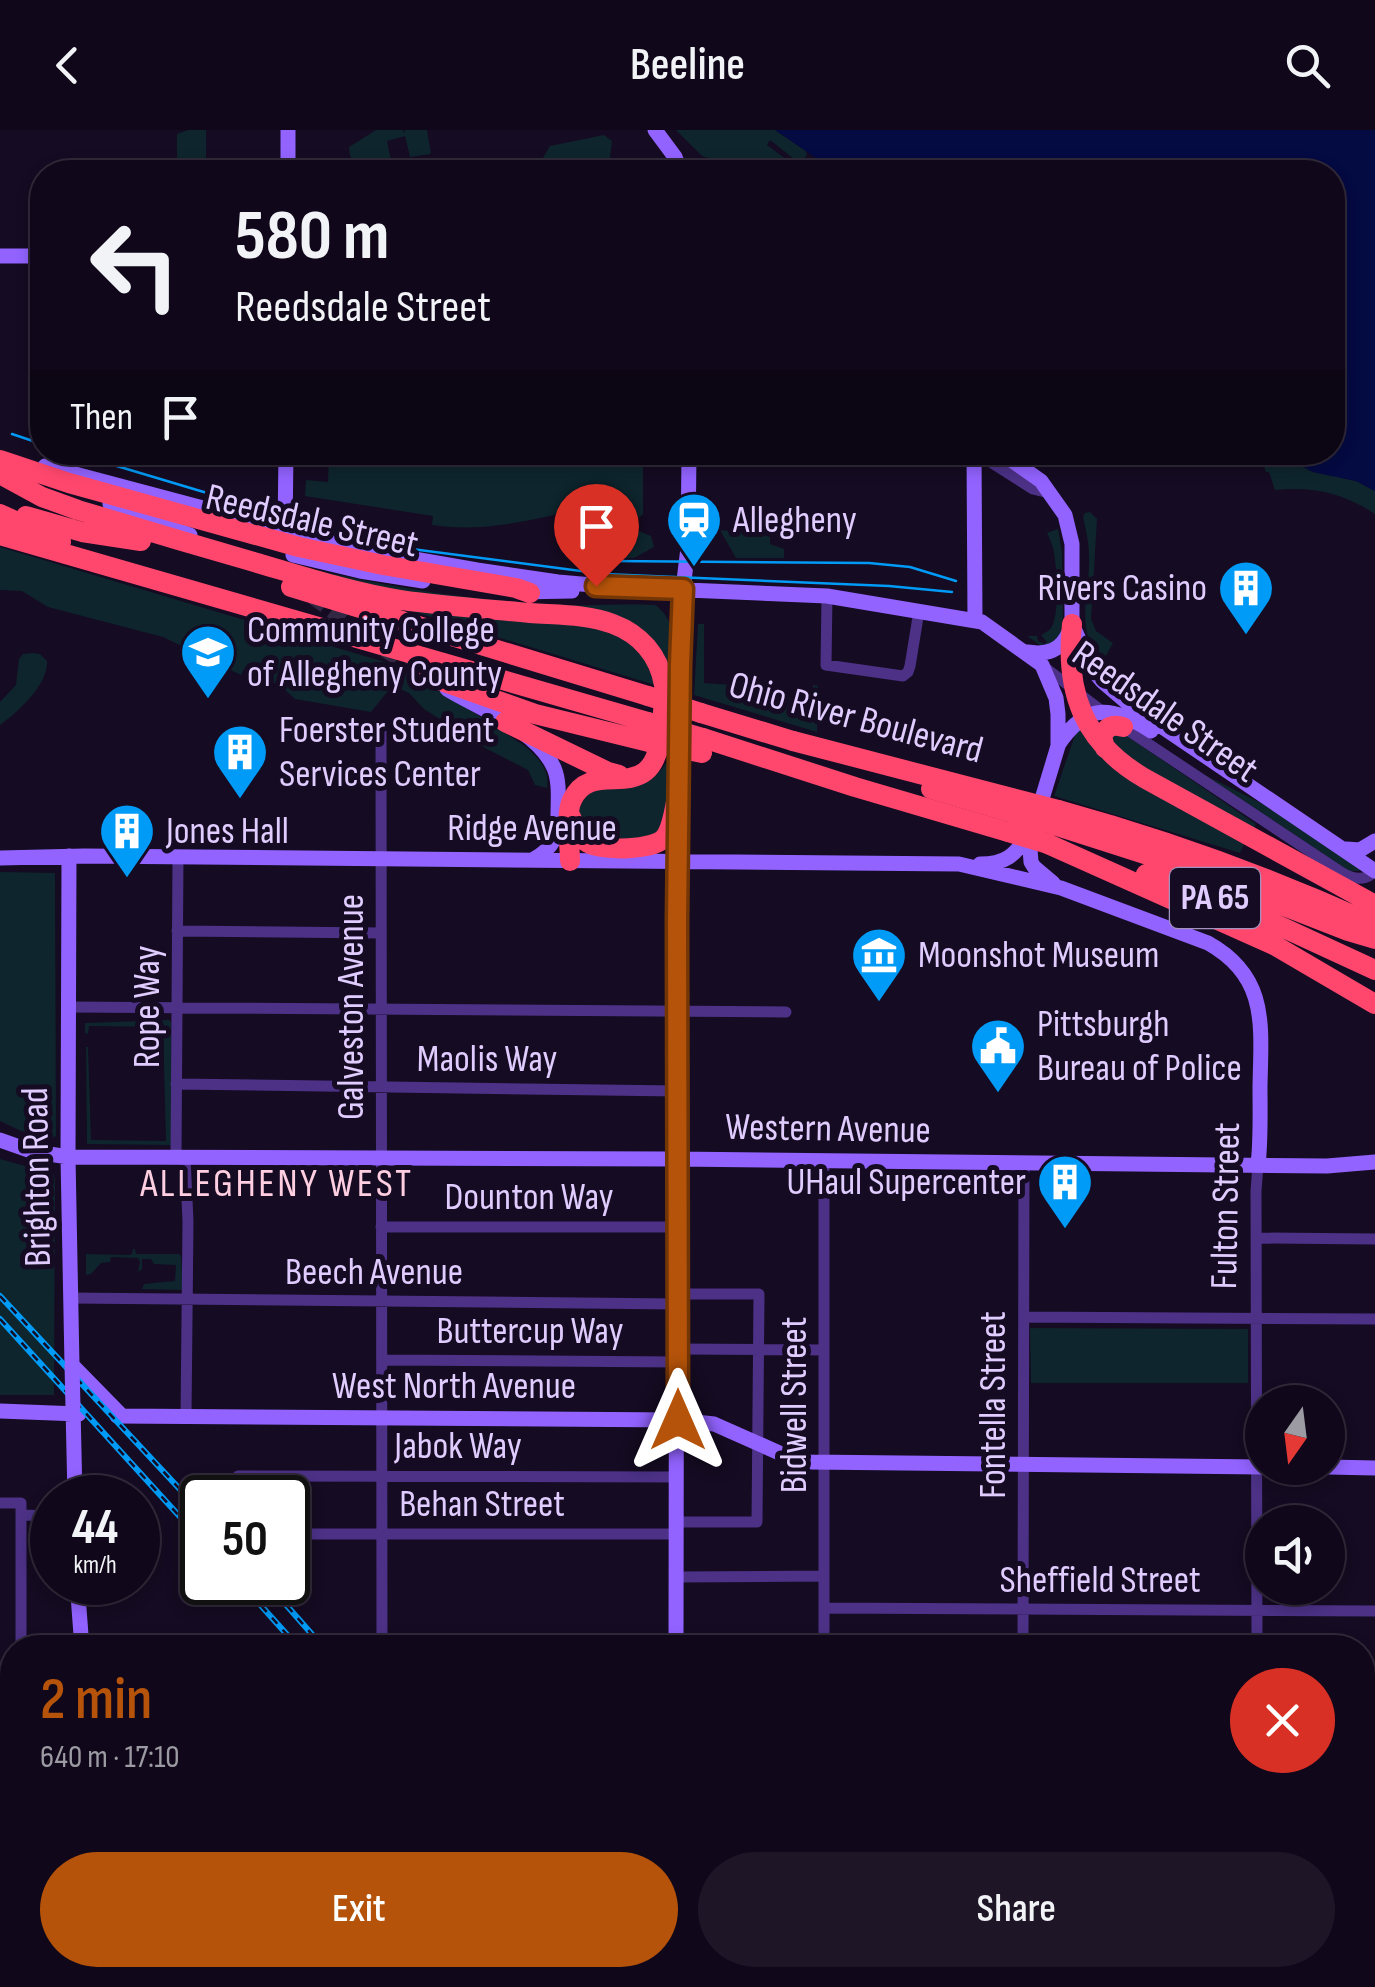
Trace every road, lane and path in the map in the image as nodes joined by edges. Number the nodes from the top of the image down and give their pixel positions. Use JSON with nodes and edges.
{"nodes":[{"id":1,"x":288,"y":130,"type":"edge"},
{"id":2,"x":655,"y":130,"type":"edge"},
{"id":3,"x":288,"y":160,"type":"edge"},
{"id":4,"x":676,"y":160,"type":"edge"},
{"id":5,"x":0,"y":256,"type":"edge"},
{"id":6,"x":30,"y":256,"type":"edge"},
{"id":7,"x":0,"y":457,"type":"edge"},
{"id":8,"x":285,"y":465,"type":"edge"},
{"id":9,"x":689,"y":465,"type":"edge"},
{"id":10,"x":978,"y":465,"type":"edge"},
{"id":11,"x":995,"y":465,"type":"edge"},
{"id":12,"x":1020,"y":465,"type":"edge"},
{"id":13,"x":1,"y":491,"type":"edge"},
{"id":14,"x":1051,"y":494,"type":"junction"},
{"id":15,"x":110,"y":504,"type":"junction"},
{"id":16,"x":0,"y":535,"type":"edge"},
{"id":17,"x":277,"y":535,"type":"junction"},
{"id":18,"x":230,"y":552,"type":"dead end"},
{"id":19,"x":616,"y":587,"type":"junction"},
{"id":20,"x":190,"y":589,"type":"junction"},
{"id":21,"x":683,"y":589,"type":"junction"},
{"id":22,"x":530,"y":592,"type":"junction"},
{"id":23,"x":827,"y":596,"type":"junction"},
{"id":24,"x":919,"y":611,"type":"junction"},
{"id":25,"x":975,"y":620,"type":"junction"},
{"id":26,"x":1072,"y":624,"type":"junction"},
{"id":27,"x":1026,"y":652,"type":"junction"},
{"id":28,"x":1042,"y":665,"type":"junction"},
{"id":29,"x":422,"y":674,"type":"joint"},
{"id":30,"x":1073,"y":686,"type":"junction"},
{"id":31,"x":1094,"y":714,"type":"junction"},
{"id":32,"x":505,"y":722,"type":"junction"},
{"id":33,"x":1124,"y":726,"type":"junction"},
{"id":34,"x":381,"y":727,"type":"dead end"},
{"id":35,"x":649,"y":732,"type":"junction"},
{"id":36,"x":1058,"y":746,"type":"junction"},
{"id":37,"x":1104,"y":748,"type":"junction"},
{"id":38,"x":1230,"y":772,"type":"junction"},
{"id":39,"x":680,"y":775,"type":"junction"},
{"id":40,"x":636,"y":777,"type":"junction"},
{"id":41,"x":570,"y":812,"type":"junction"},
{"id":42,"x":1048,"y":828,"type":"junction"},
{"id":43,"x":1375,"y":841,"type":"edge"},
{"id":44,"x":1346,"y":849,"type":"junction"},
{"id":45,"x":69,"y":856,"type":"junction"},
{"id":46,"x":178,"y":857,"type":"junction"},
{"id":47,"x":0,"y":858,"type":"edge"},
{"id":48,"x":381,"y":859,"type":"junction"},
{"id":49,"x":533,"y":860,"type":"junction"},
{"id":50,"x":570,"y":860,"type":"junction"},
{"id":51,"x":678,"y":862,"type":"junction"},
{"id":52,"x":959,"y":864,"type":"junction"},
{"id":53,"x":1375,"y":871,"type":"edge"},
{"id":54,"x":1061,"y":888,"type":"junction"},
{"id":55,"x":1307,"y":894,"type":"junction"},
{"id":56,"x":1375,"y":906,"type":"edge"},
{"id":57,"x":1375,"y":924,"type":"edge"},
{"id":58,"x":177,"y":931,"type":"junction"},
{"id":59,"x":381,"y":933,"type":"junction"},
{"id":60,"x":1375,"y":936,"type":"edge"},
{"id":61,"x":1375,"y":970,"type":"edge"},
{"id":62,"x":1375,"y":1004,"type":"edge"},
{"id":63,"x":68,"y":1007,"type":"junction"},
{"id":64,"x":176,"y":1008,"type":"junction"},
{"id":65,"x":382,"y":1010,"type":"junction"},
{"id":66,"x":677,"y":1011,"type":"junction"},
{"id":67,"x":786,"y":1012,"type":"dead end"},
{"id":68,"x":176,"y":1084,"type":"junction"},
{"id":69,"x":381,"y":1088,"type":"junction"},
{"id":70,"x":677,"y":1091,"type":"junction"},
{"id":71,"x":0,"y":1140,"type":"edge"},
{"id":72,"x":68,"y":1157,"type":"junction"},
{"id":73,"x":181,"y":1158,"type":"junction"},
{"id":74,"x":382,"y":1158,"type":"junction"},
{"id":75,"x":676,"y":1159,"type":"junction"},
{"id":76,"x":824,"y":1162,"type":"junction"},
{"id":77,"x":1024,"y":1163,"type":"junction"},
{"id":78,"x":1258,"y":1165,"type":"junction"},
{"id":79,"x":1375,"y":1165,"type":"edge"},
{"id":80,"x":381,"y":1227,"type":"junction"},
{"id":81,"x":676,"y":1227,"type":"junction"},
{"id":82,"x":1257,"y":1238,"type":"junction"},
{"id":83,"x":1375,"y":1238,"type":"edge"},
{"id":84,"x":70,"y":1298,"type":"junction"},
{"id":85,"x":677,"y":1299,"type":"junction"},
{"id":86,"x":186,"y":1300,"type":"junction"},
{"id":87,"x":382,"y":1302,"type":"junction"},
{"id":88,"x":1024,"y":1317,"type":"junction"},
{"id":89,"x":1257,"y":1318,"type":"junction"},
{"id":90,"x":1375,"y":1319,"type":"edge"},
{"id":91,"x":759,"y":1350,"type":"junction"},
{"id":92,"x":824,"y":1350,"type":"junction"},
{"id":93,"x":678,"y":1355,"type":"junction"},
{"id":94,"x":382,"y":1360,"type":"junction"},
{"id":95,"x":72,"y":1362,"type":"junction"},
{"id":96,"x":1258,"y":1385,"type":"edge"},
{"id":97,"x":0,"y":1411,"type":"edge"},
{"id":98,"x":79,"y":1412,"type":"junction"},
{"id":99,"x":186,"y":1416,"type":"junction"},
{"id":100,"x":382,"y":1418,"type":"junction"},
{"id":101,"x":678,"y":1420,"type":"junction"},
{"id":102,"x":758,"y":1445,"type":"junction"},
{"id":103,"x":824,"y":1464,"type":"junction"},
{"id":104,"x":1024,"y":1465,"type":"junction"},
{"id":105,"x":1245,"y":1467,"type":"edge"},
{"id":106,"x":1345,"y":1468,"type":"edge"},
{"id":107,"x":1375,"y":1468,"type":"edge"},
{"id":108,"x":76,"y":1475,"type":"edge"},
{"id":109,"x":310,"y":1476,"type":"edge"},
{"id":110,"x":383,"y":1476,"type":"junction"},
{"id":111,"x":678,"y":1477,"type":"junction"},
{"id":112,"x":1259,"y":1485,"type":"edge"},
{"id":113,"x":0,"y":1504,"type":"edge"},
{"id":114,"x":20,"y":1516,"type":"junction"},
{"id":115,"x":30,"y":1516,"type":"edge"},
{"id":116,"x":677,"y":1528,"type":"junction"},
{"id":117,"x":310,"y":1534,"type":"edge"},
{"id":118,"x":382,"y":1534,"type":"junction"},
{"id":119,"x":824,"y":1576,"type":"junction"},
{"id":120,"x":677,"y":1577,"type":"junction"},
{"id":121,"x":78,"y":1605,"type":"edge"},
{"id":122,"x":824,"y":1608,"type":"junction"},
{"id":123,"x":1023,"y":1609,"type":"junction"},
{"id":124,"x":1256,"y":1610,"type":"junction"},
{"id":125,"x":1375,"y":1611,"type":"edge"},
{"id":126,"x":21,"y":1635,"type":"edge"},
{"id":127,"x":81,"y":1635,"type":"edge"},
{"id":128,"x":382,"y":1635,"type":"edge"},
{"id":129,"x":676,"y":1635,"type":"edge"},
{"id":130,"x":824,"y":1635,"type":"edge"},
{"id":131,"x":1023,"y":1635,"type":"edge"},
{"id":132,"x":1256,"y":1635,"type":"edge"}],
"edges":[{"from":1,"to":3,"type":"main road"},
{"from":2,"to":4,"type":"main road"},
{"from":5,"to":6,"type":"main road"},
{"from":7,"to":17,"type":"highway"},
{"from":8,"to":17,"type":"main road"},
{"from":9,"to":21,"type":"main road"},
{"from":10,"to":25,"type":"main road"},
{"from":11,"to":14,"type":"street"},
{"from":12,"to":14,"type":"main road"},
{"from":13,"to":15,"type":"main road","name":"Reedsdale Street"},
{"from":13,"to":20,"type":"highway"},
{"from":13,"to":40,"type":"highway"},
{"from":13,"to":42,"type":"highway","name":"Ohio River Boulevard","bridge":true},
{"from":14,"to":26,"type":"main road"},
{"from":15,"to":18,"type":"main road"},
{"from":15,"to":22,"type":"main road","name":"Reedsdale Street"},
{"from":16,"to":20,"type":"highway"},
{"from":17,"to":19,"type":"main road","name":"Reedsdale Street"},
{"from":17,"to":22,"type":"highway"},
{"from":19,"to":21,"type":"main road","name":"Reedsdale Street"},
{"from":19,"to":22,"type":"main road","name":"Reedsdale Street"},
{"from":20,"to":35,"type":"highway"},
{"from":21,"to":23,"type":"main road","name":"Reedsdale Street"},
{"from":21,"to":39,"type":"main road"},
{"from":23,"to":24,"type":"main road","name":"Reedsdale Street"},
{"from":23,"to":24,"type":"street"},
{"from":24,"to":25,"type":"main road","name":"Reedsdale Street"},
{"from":25,"to":27,"type":"main road","name":"Reedsdale Street"},
{"from":26,"to":27,"type":"main road"},
{"from":26,"to":30,"type":"highway"},
{"from":26,"to":38,"type":"main road","name":"Reedsdale Street"},
{"from":27,"to":28,"type":"main road","name":"Reedsdale Street"},
{"from":28,"to":30,"type":"street","name":"Reedsdale Street"},
{"from":28,"to":36,"type":"main road"},
{"from":29,"to":32,"type":"main road"},
{"from":29,"to":35,"type":"highway"},
{"from":30,"to":31,"type":"highway"},
{"from":31,"to":33,"type":"street","name":"Reedsdale Street"},
{"from":31,"to":36,"type":"main road"},
{"from":31,"to":37,"type":"highway"},
{"from":31,"to":38,"type":"main road"},
{"from":32,"to":40,"type":"highway"},
{"from":32,"to":49,"type":"main road"},
{"from":33,"to":37,"type":"highway"},
{"from":33,"to":53,"type":"street","name":"Reedsdale Street"},
{"from":34,"to":48,"type":"street","name":"Galveston Avenue"},
{"from":35,"to":42,"type":"highway","name":"Ohio River Boulevard","number":"PA 65","bridge":true},
{"from":36,"to":42,"type":"main road"},
{"from":37,"to":56,"type":"highway"},
{"from":38,"to":44,"type":"main road","name":"Reedsdale Street"},
{"from":39,"to":41,"type":"highway"},
{"from":39,"to":51,"type":"main road"},
{"from":40,"to":41,"type":"highway"},
{"from":41,"to":50,"type":"highway"},
{"from":42,"to":52,"type":"main road"},
{"from":42,"to":54,"type":"main road"},
{"from":42,"to":55,"type":"highway","name":"Ohio River Boulevard","number":"PA 65"},
{"from":42,"to":60,"type":"highway"},
{"from":42,"to":61,"type":"highway","name":"Ohio River Boulevard","number":"PA 65"},
{"from":42,"to":62,"type":"highway"},
{"from":43,"to":44,"type":"main road"},
{"from":44,"to":53,"type":"main road","name":"Reedsdale Street"},
{"from":45,"to":46,"type":"main road","name":"Ridge Avenue"},
{"from":45,"to":47,"type":"main road","name":"Ridge Avenue"},
{"from":45,"to":63,"type":"main road","name":"Brighton Road"},
{"from":46,"to":48,"type":"main road","name":"Ridge Avenue"},
{"from":46,"to":58,"type":"street","name":"Rope Way"},
{"from":48,"to":49,"type":"main road","name":"Ridge Avenue"},
{"from":48,"to":59,"type":"street","name":"Galveston Avenue"},
{"from":49,"to":50,"type":"main road","name":"Ridge Avenue"},
{"from":50,"to":51,"type":"main road","name":"Ridge Avenue"},
{"from":51,"to":52,"type":"main road","name":"Ridge Avenue"},
{"from":51,"to":66,"type":"main road"},
{"from":52,"to":54,"type":"main road","name":"Ridge Avenue"},
{"from":54,"to":78,"type":"main road","name":"Fulton Street"},
{"from":55,"to":57,"type":"highway","name":"Ohio River Boulevard","number":"PA 65"},
{"from":55,"to":60,"type":"highway"},
{"from":58,"to":59,"type":"street"},
{"from":58,"to":64,"type":"street","name":"Rope Way"},
{"from":59,"to":65,"type":"street","name":"Galveston Avenue"},
{"from":63,"to":64,"type":"street"},
{"from":63,"to":72,"type":"main road","name":"Brighton Road"},
{"from":64,"to":65,"type":"street"},
{"from":64,"to":68,"type":"street","name":"Rope Way"},
{"from":65,"to":66,"type":"street"},
{"from":65,"to":69,"type":"street","name":"Galveston Avenue"},
{"from":66,"to":67,"type":"street"},
{"from":66,"to":70,"type":"main road"},
{"from":68,"to":69,"type":"street","name":"Maolis Way"},
{"from":68,"to":73,"type":"street","name":"Rope Way"},
{"from":69,"to":70,"type":"street","name":"Maolis Way"},
{"from":69,"to":74,"type":"street","name":"Galveston Avenue"},
{"from":70,"to":75,"type":"main road"},
{"from":71,"to":72,"type":"main road","name":"Western Avenue"},
{"from":72,"to":73,"type":"main road","name":"Western Avenue"},
{"from":72,"to":84,"type":"main road","name":"Brighton Road"},
{"from":73,"to":74,"type":"main road","name":"Western Avenue"},
{"from":73,"to":86,"type":"street","name":"Rope Way"},
{"from":74,"to":75,"type":"main road","name":"Western Avenue"},
{"from":74,"to":80,"type":"street","name":"Galveston Avenue"},
{"from":75,"to":76,"type":"main road","name":"Western Avenue"},
{"from":75,"to":81,"type":"main road"},
{"from":76,"to":77,"type":"main road","name":"Western Avenue"},
{"from":76,"to":92,"type":"street","name":"Bidwell Street"},
{"from":77,"to":78,"type":"main road","name":"Western Avenue"},
{"from":77,"to":88,"type":"street","name":"Fontella Street"},
{"from":78,"to":79,"type":"main road","name":"Western Avenue"},
{"from":78,"to":82,"type":"street","name":"Fulton Street"},
{"from":80,"to":81,"type":"street","name":"Dounton Way"},
{"from":80,"to":87,"type":"street","name":"Galveston Avenue"},
{"from":81,"to":85,"type":"main road"},
{"from":82,"to":83,"type":"street"},
{"from":82,"to":89,"type":"street","name":"Fulton Street"},
{"from":84,"to":86,"type":"street","name":"Beech Avenue"},
{"from":84,"to":95,"type":"main road","name":"Brighton Road"},
{"from":85,"to":87,"type":"street","name":"Beech Avenue"},
{"from":85,"to":91,"type":"street","name":"Beech Avenue"},
{"from":85,"to":93,"type":"main road"},
{"from":86,"to":87,"type":"street","name":"Beech Avenue"},
{"from":86,"to":99,"type":"street","name":"Rope Way"},
{"from":87,"to":94,"type":"street","name":"Galveston Avenue"},
{"from":88,"to":89,"type":"street"},
{"from":88,"to":104,"type":"street","name":"Fontella Street"},
{"from":89,"to":90,"type":"street"},
{"from":89,"to":96,"type":"street","name":"Fulton Street"},
{"from":91,"to":92,"type":"street","name":"Buttercup Way"},
{"from":91,"to":93,"type":"street","name":"Buttercup Way"},
{"from":91,"to":102,"type":"street"},
{"from":92,"to":103,"type":"street","name":"Bidwell Street"},
{"from":93,"to":94,"type":"street","name":"Buttercup Way"},
{"from":93,"to":101,"type":"main road"},
{"from":94,"to":100,"type":"street","name":"Galveston Avenue"},
{"from":95,"to":98,"type":"main road","name":"Brighton Road","bridge":true},
{"from":95,"to":99,"type":"main road","name":"West North Avenue"},
{"from":97,"to":98,"type":"main road"},
{"from":98,"to":108,"type":"main road","name":"Brighton Road"},
{"from":99,"to":100,"type":"main road","name":"West North Avenue"},
{"from":100,"to":101,"type":"main road","name":"West North Avenue"},
{"from":100,"to":110,"type":"street","name":"Galveston Avenue"},
{"from":101,"to":102,"type":"main road","name":"West North Avenue"},
{"from":101,"to":111,"type":"main road"},
{"from":102,"to":103,"type":"main road","name":"West North Avenue"},
{"from":102,"to":116,"type":"street","name":"Behan Street"},
{"from":103,"to":104,"type":"main road","name":"West North Avenue"},
{"from":103,"to":119,"type":"street","name":"Bidwell Street"},
{"from":104,"to":105,"type":"main road","name":"West North Avenue"},
{"from":104,"to":123,"type":"street","name":"Fontella Street"},
{"from":106,"to":107,"type":"main road"},
{"from":109,"to":110,"type":"street","name":"Jabok Way"},
{"from":110,"to":111,"type":"street","name":"Jabok Way"},
{"from":110,"to":118,"type":"street","name":"Galveston Avenue"},
{"from":111,"to":116,"type":"main road"},
{"from":112,"to":124,"type":"street","name":"Fulton Street"},
{"from":113,"to":114,"type":"street"},
{"from":114,"to":115,"type":"street"},
{"from":114,"to":126,"type":"street"},
{"from":116,"to":118,"type":"street","name":"Behan Street"},
{"from":116,"to":120,"type":"main road"},
{"from":117,"to":118,"type":"street","name":"Behan Street"},
{"from":118,"to":128,"type":"street","name":"Galveston Avenue"},
{"from":119,"to":120,"type":"street"},
{"from":119,"to":122,"type":"street","name":"Bidwell Street"},
{"from":120,"to":129,"type":"main road"},
{"from":121,"to":127,"type":"main road"},
{"from":122,"to":123,"type":"street","name":"Sheffield Street"},
{"from":122,"to":130,"type":"street","name":"Bidwell Street"},
{"from":123,"to":124,"type":"street","name":"Sheffield Street"},
{"from":123,"to":131,"type":"street","name":"Fontella Street"},
{"from":124,"to":125,"type":"street","name":"Sheffield Street"},
{"from":124,"to":132,"type":"street","name":"Fulton Street"}]}
